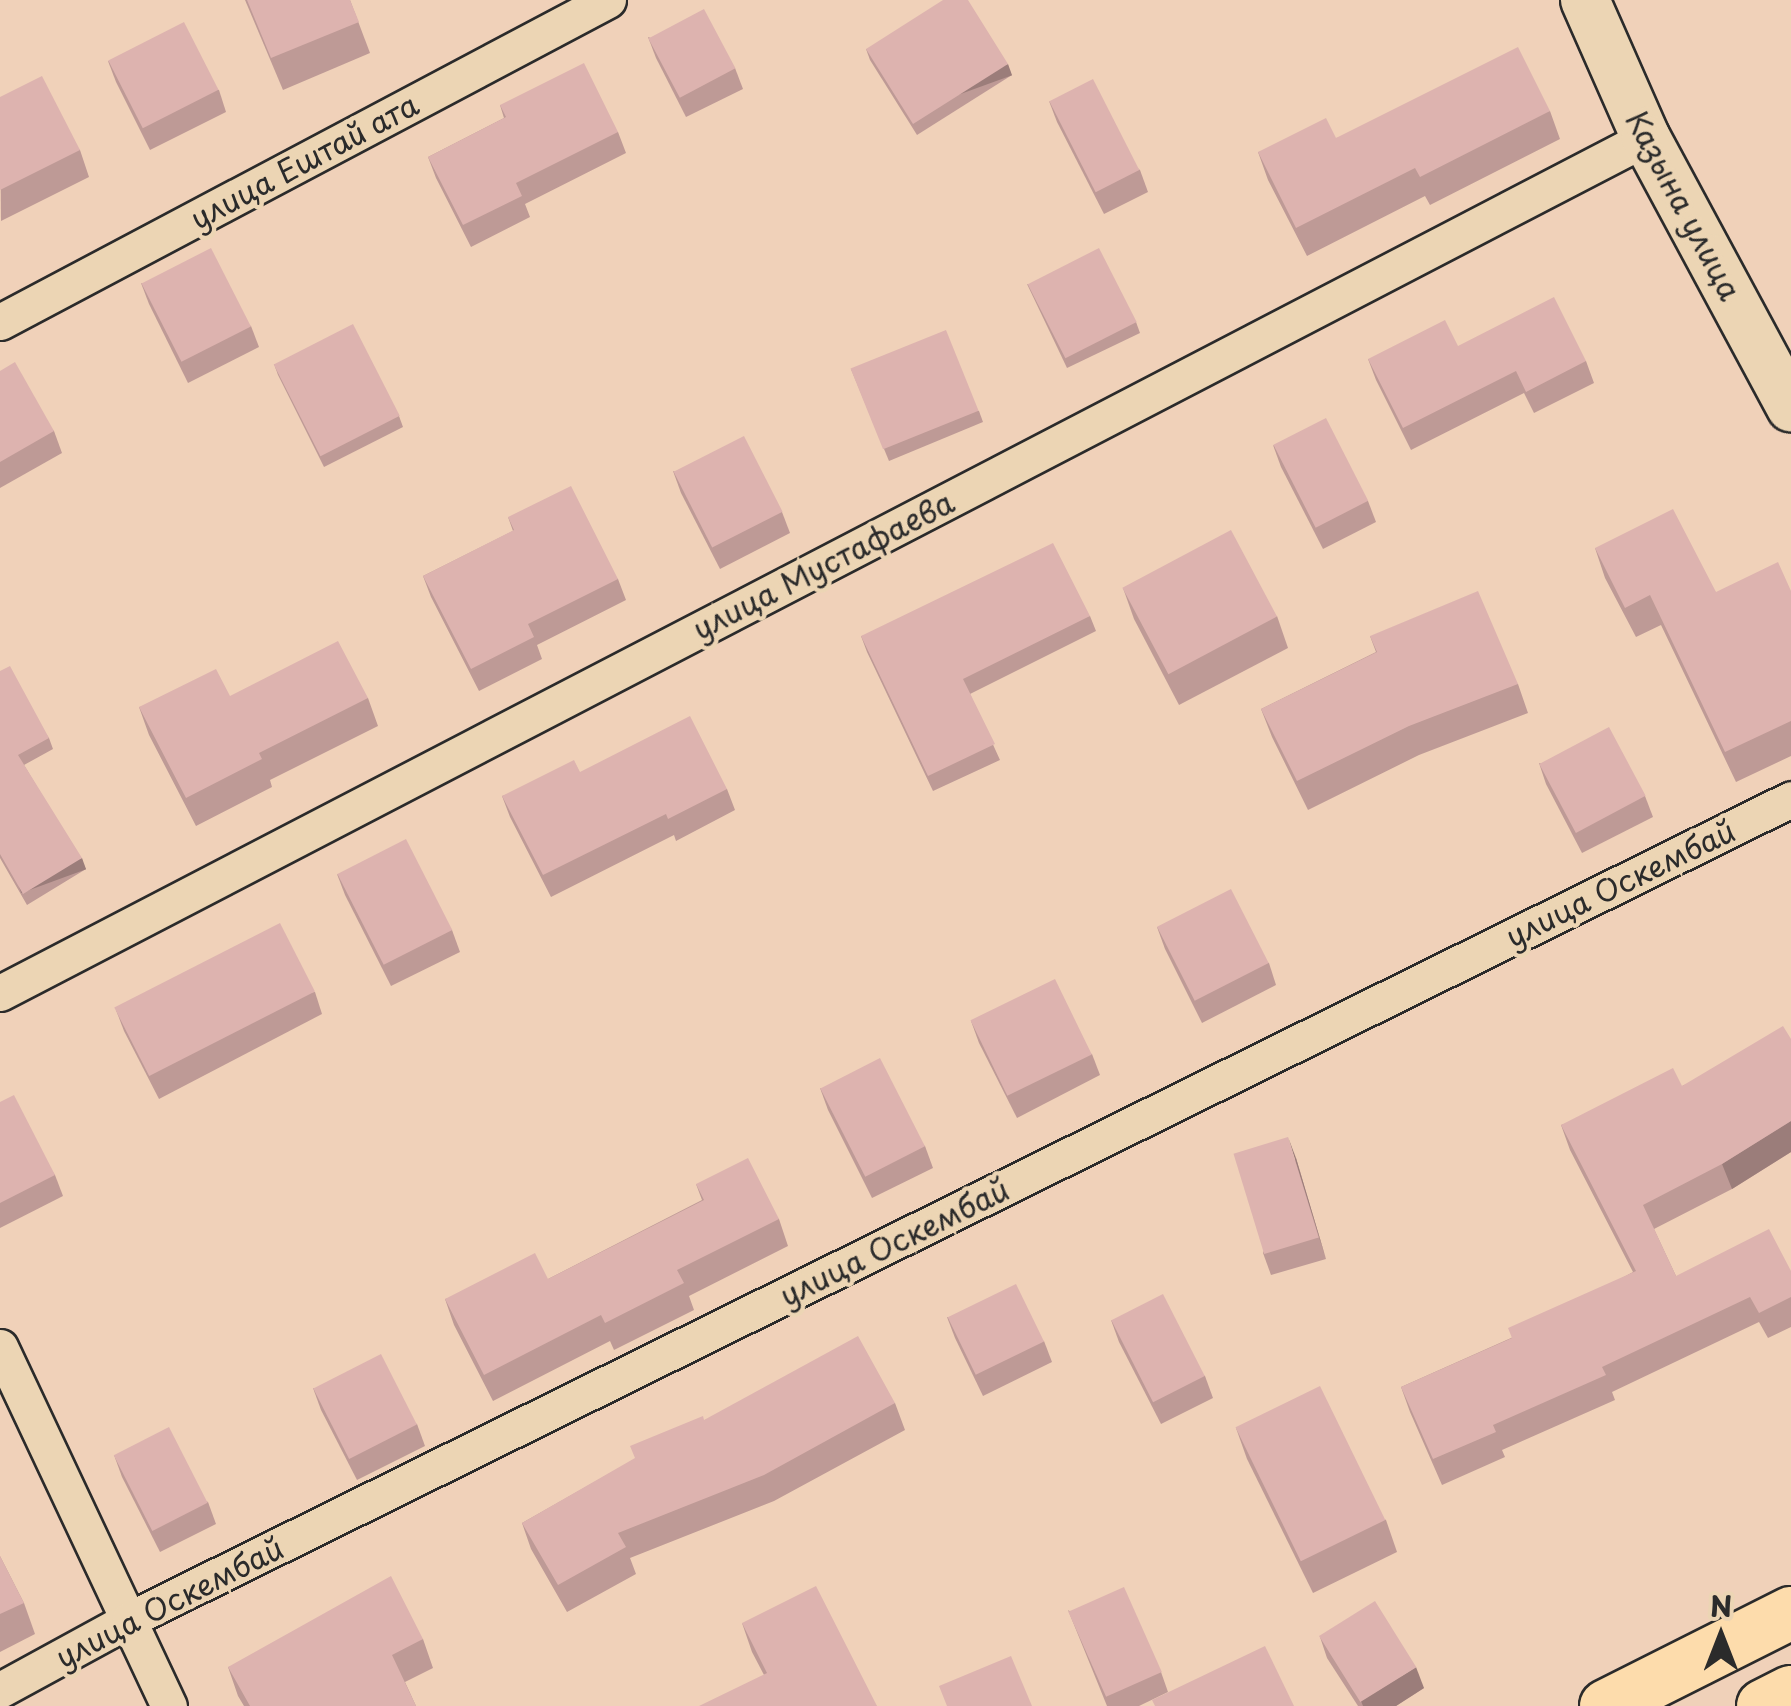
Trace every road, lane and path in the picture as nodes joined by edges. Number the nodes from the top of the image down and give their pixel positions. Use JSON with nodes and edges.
{"nodes":[{"id":1,"x":608,"y":0,"type":"edge"},
{"id":2,"x":1585,"y":0,"type":"edge"},
{"id":3,"x":1646,"y":138,"type":"junction"},
{"id":4,"x":0,"y":322,"type":"edge"},
{"id":5,"x":1791,"y":407,"type":"edge"},
{"id":6,"x":1791,"y":799,"type":"edge"},
{"id":7,"x":0,"y":993,"type":"edge"},
{"id":8,"x":0,"y":1347,"type":"edge"},
{"id":9,"x":1791,"y":1613,"type":"edge"},
{"id":10,"x":130,"y":1619,"type":"junction"},
{"id":11,"x":0,"y":1690,"type":"edge"},
{"id":12,"x":1791,"y":1692,"type":"edge"},
{"id":13,"x":169,"y":1706,"type":"edge"},
{"id":14,"x":1606,"y":1706,"type":"edge"},
{"id":15,"x":1764,"y":1706,"type":"edge"}],
"edges":[{"from":1,"to":4,"type":"street","name":"улица Ештай ата"},
{"from":2,"to":3,"type":"street","name":"Казына улица"},
{"from":3,"to":5,"type":"street","name":"Казына улица"},
{"from":3,"to":7,"type":"street","name":"улица Мустафаева"},
{"from":6,"to":10,"type":"street","name":"улица Оскембай"},
{"from":8,"to":10,"type":"street"},
{"from":9,"to":14,"type":"main road"},
{"from":10,"to":11,"type":"street","name":"улица Оскембай"},
{"from":10,"to":13,"type":"street"},
{"from":12,"to":15,"type":"main road"}]}
